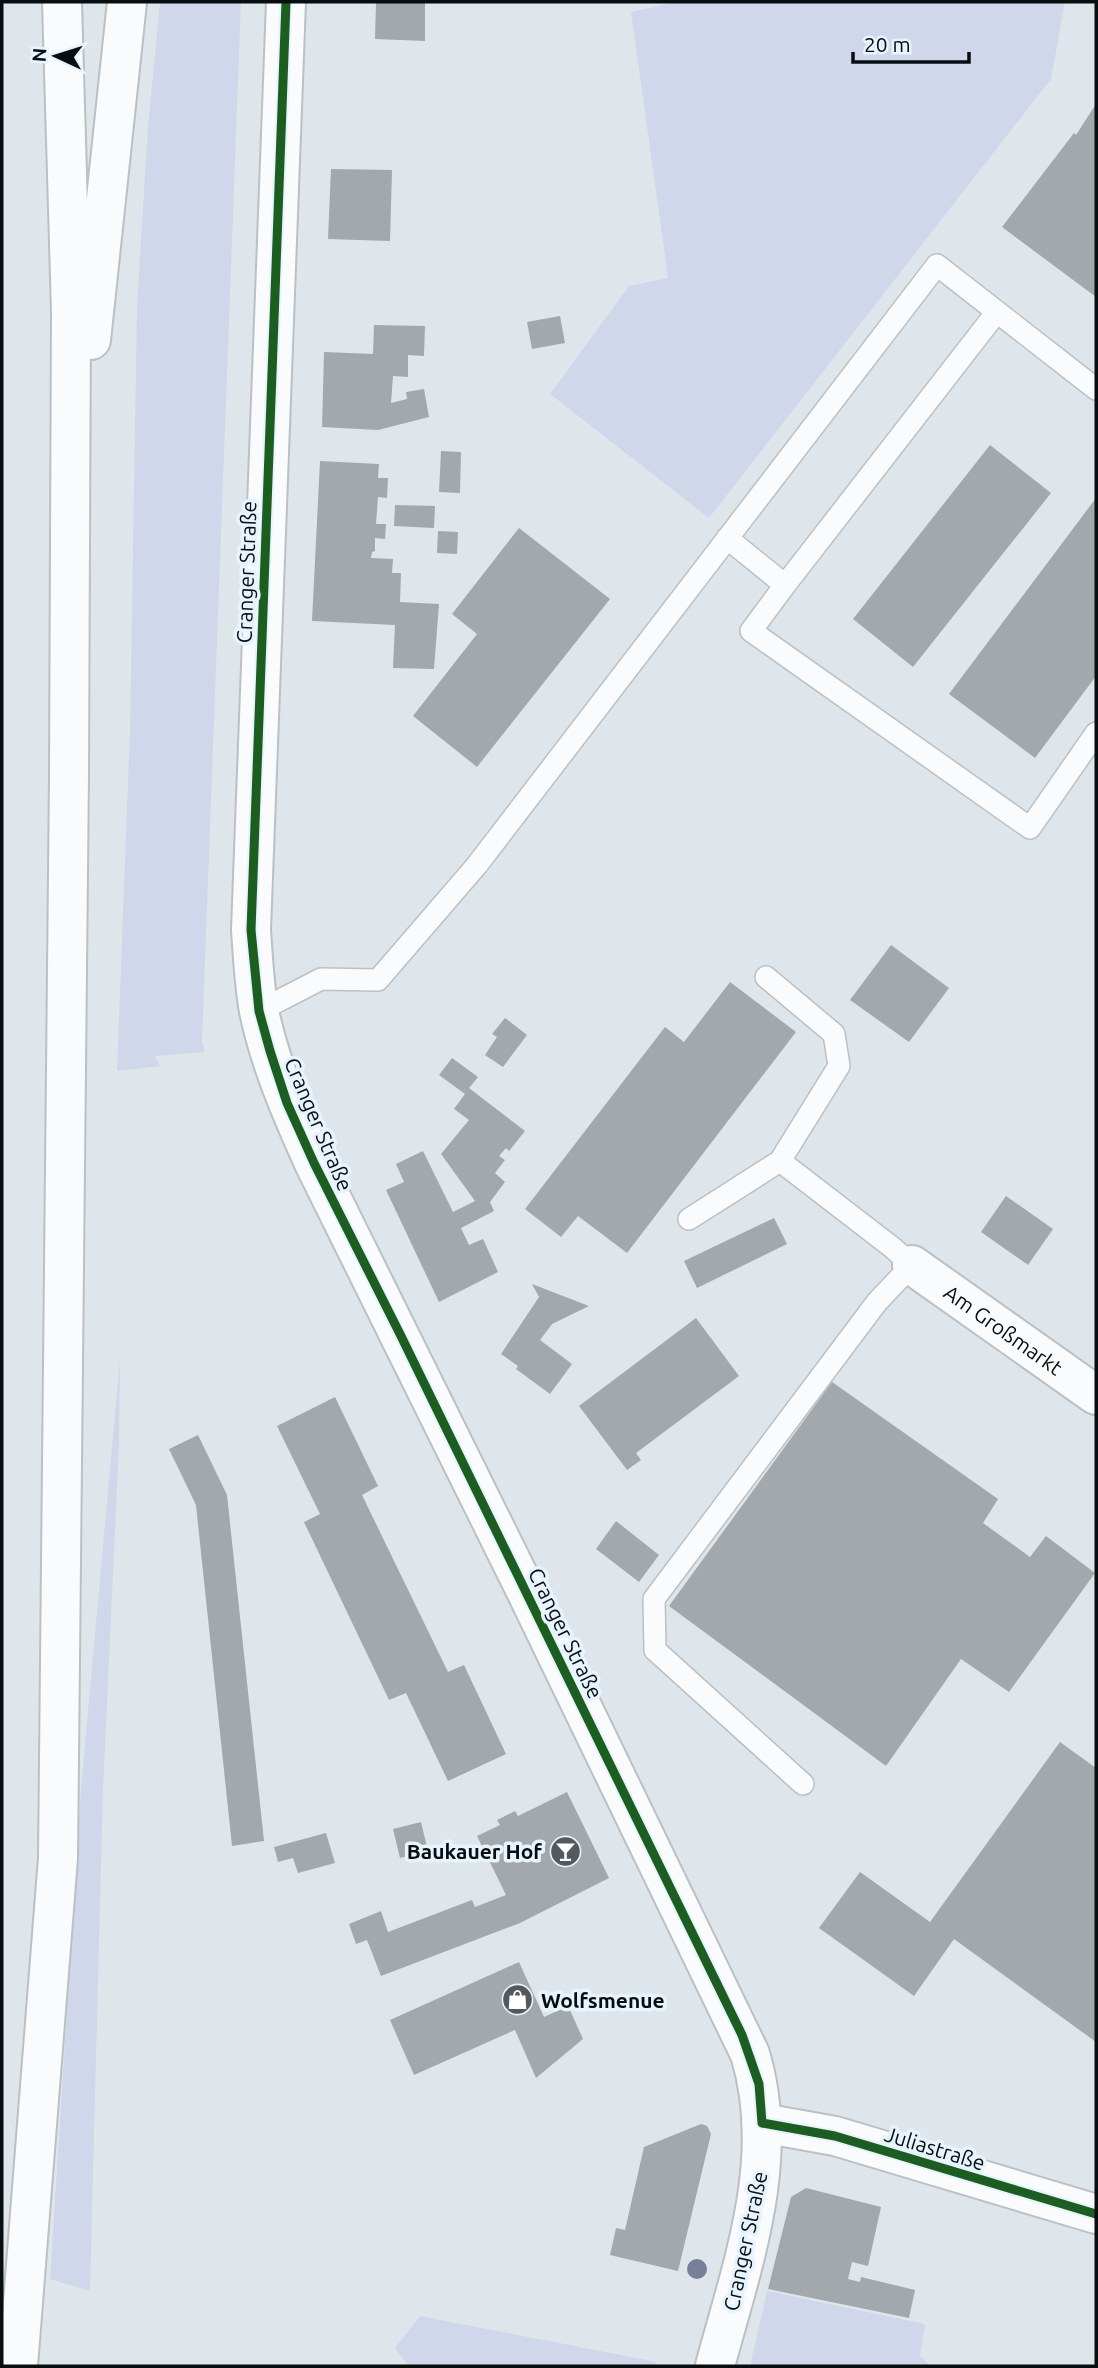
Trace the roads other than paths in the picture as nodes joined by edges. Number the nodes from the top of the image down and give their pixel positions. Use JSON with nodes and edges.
{"nodes":[{"id":1,"x":62,"y":2,"type":"edge"},
{"id":2,"x":127,"y":2,"type":"edge"},
{"id":3,"x":286,"y":2,"type":"edge"},
{"id":4,"x":996,"y":313,"type":"junction"},
{"id":5,"x":1096,"y":389,"type":"edge"},
{"id":6,"x":727,"y":538,"type":"junction"},
{"id":7,"x":69,"y":541,"type":"junction"},
{"id":8,"x":785,"y":585,"type":"junction"},
{"id":9,"x":1096,"y":733,"type":"edge"},
{"id":10,"x":766,"y":977,"type":"dead end"},
{"id":11,"x":260,"y":1011,"type":"junction"},
{"id":12,"x":780,"y":1161,"type":"junction"},
{"id":13,"x":690,"y":1219,"type":"dead end"},
{"id":14,"x":912,"y":1265,"type":"junction"},
{"id":15,"x":1096,"y":1395,"type":"edge"},
{"id":16,"x":803,"y":1784,"type":"dead end"},
{"id":17,"x":762,"y":2123,"type":"junction"},
{"id":18,"x":1096,"y":2214,"type":"edge"},
{"id":19,"x":18,"y":2366,"type":"edge"},
{"id":20,"x":715,"y":2366,"type":"edge"}],
"edges":[{"from":1,"to":7,"type":"main road"},
{"from":2,"to":7,"type":"main road"},
{"from":3,"to":11,"type":"main road","name":"Cranger Straße"},
{"from":4,"to":5,"type":"lane"},
{"from":4,"to":6,"type":"lane"},
{"from":4,"to":8,"type":"lane"},
{"from":6,"to":8,"type":"lane"},
{"from":6,"to":11,"type":"lane"},
{"from":7,"to":19,"type":"main road"},
{"from":8,"to":9,"type":"lane"},
{"from":10,"to":12,"type":"lane"},
{"from":11,"to":17,"type":"main road","name":"Cranger Straße"},
{"from":12,"to":13,"type":"lane"},
{"from":12,"to":14,"type":"lane"},
{"from":14,"to":15,"type":"main road","name":"Am Großmarkt"},
{"from":14,"to":16,"type":"lane"},
{"from":17,"to":18,"type":"main road","name":"Juliastraße"},
{"from":17,"to":20,"type":"main road","name":"Cranger Straße"}]}
